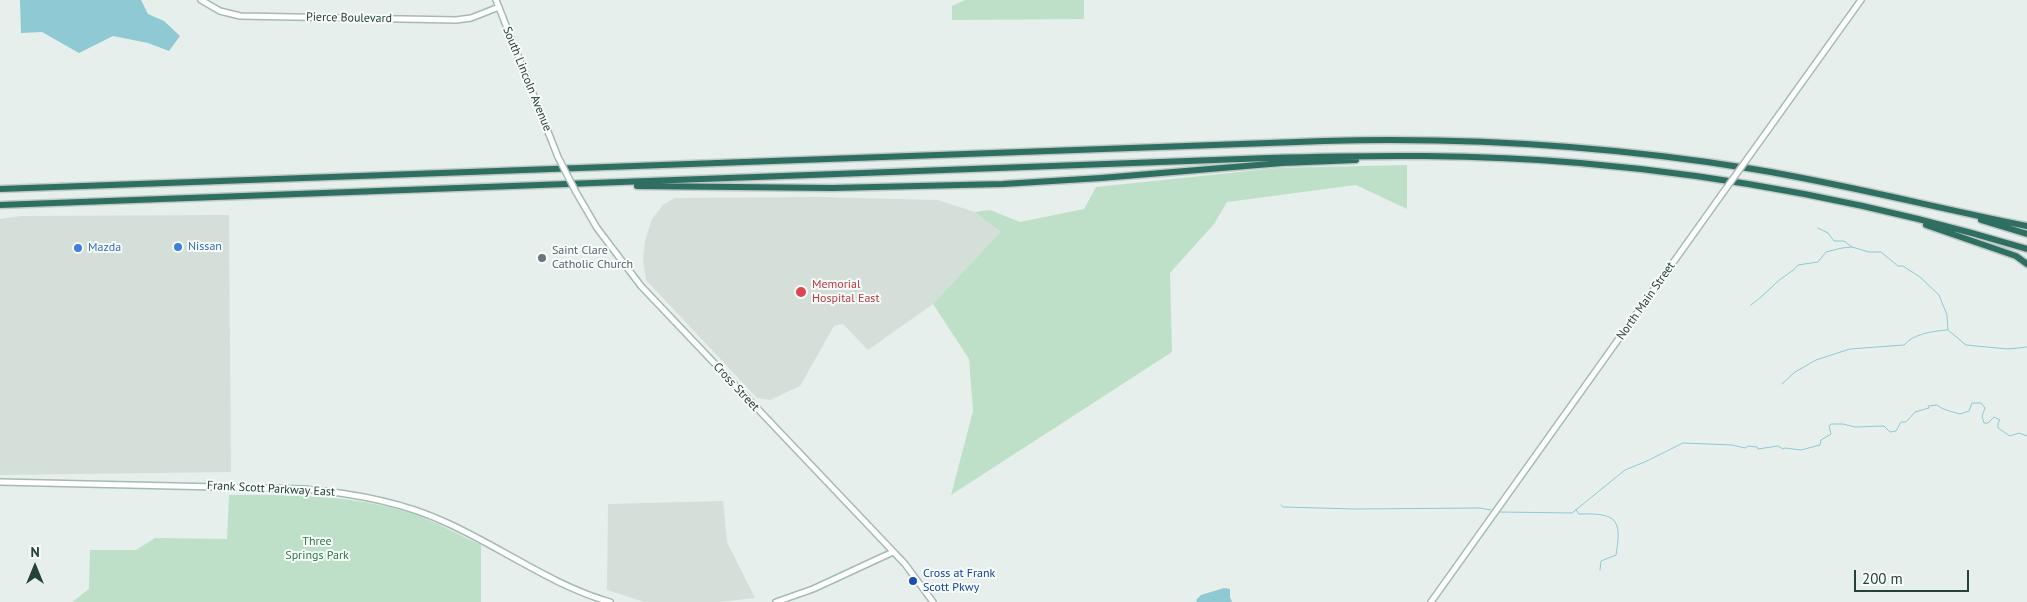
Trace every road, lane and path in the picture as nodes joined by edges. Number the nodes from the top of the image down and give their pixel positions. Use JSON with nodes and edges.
{"nodes":[{"id":1,"x":201,"y":0,"type":"edge"},
{"id":2,"x":496,"y":0,"type":"edge"},
{"id":3,"x":1861,"y":0,"type":"edge"},
{"id":4,"x":499,"y":7,"type":"junction"},
{"id":5,"x":1407,"y":155,"type":"junction"},
{"id":6,"x":558,"y":157,"type":"joint"},
{"id":7,"x":603,"y":183,"type":"junction"},
{"id":8,"x":0,"y":190,"type":"edge"},
{"id":9,"x":0,"y":205,"type":"edge"},
{"id":10,"x":1941,"y":209,"type":"junction"},
{"id":11,"x":1914,"y":218,"type":"junction"},
{"id":12,"x":2027,"y":226,"type":"edge"},
{"id":13,"x":2027,"y":234,"type":"edge"},
{"id":14,"x":2027,"y":249,"type":"edge"},
{"id":15,"x":2027,"y":264,"type":"edge"},
{"id":16,"x":0,"y":482,"type":"edge"},
{"id":17,"x":893,"y":552,"type":"junction"},
{"id":18,"x":610,"y":602,"type":"edge"},
{"id":19,"x":776,"y":602,"type":"edge"},
{"id":20,"x":933,"y":602,"type":"edge"},
{"id":21,"x":1431,"y":602,"type":"edge"}],
"edges":[{"from":1,"to":4,"type":"main road","name":"Pierce Boulevard"},
{"from":2,"to":4,"type":"main road","name":"South Lincoln Avenue"},
{"from":3,"to":21,"type":"main road","name":"North Main Street","bridge":true},
{"from":4,"to":6,"type":"main road","name":"South Lincoln Avenue"},
{"from":5,"to":7,"type":"highway"},
{"from":5,"to":7,"type":"highway"},
{"from":5,"to":11,"type":"highway"},
{"from":6,"to":17,"type":"main road","name":"Cross Street","bridge":true},
{"from":7,"to":9,"type":"highway"},
{"from":8,"to":10,"type":"highway"},
{"from":10,"to":12,"type":"highway"},
{"from":10,"to":13,"type":"highway"},
{"from":11,"to":14,"type":"highway"},
{"from":11,"to":15,"type":"highway"},
{"from":16,"to":18,"type":"main road","name":"Frank Scott Parkway East"},
{"from":17,"to":19,"type":"main road"},
{"from":17,"to":20,"type":"main road","name":"Cross Street"}]}
